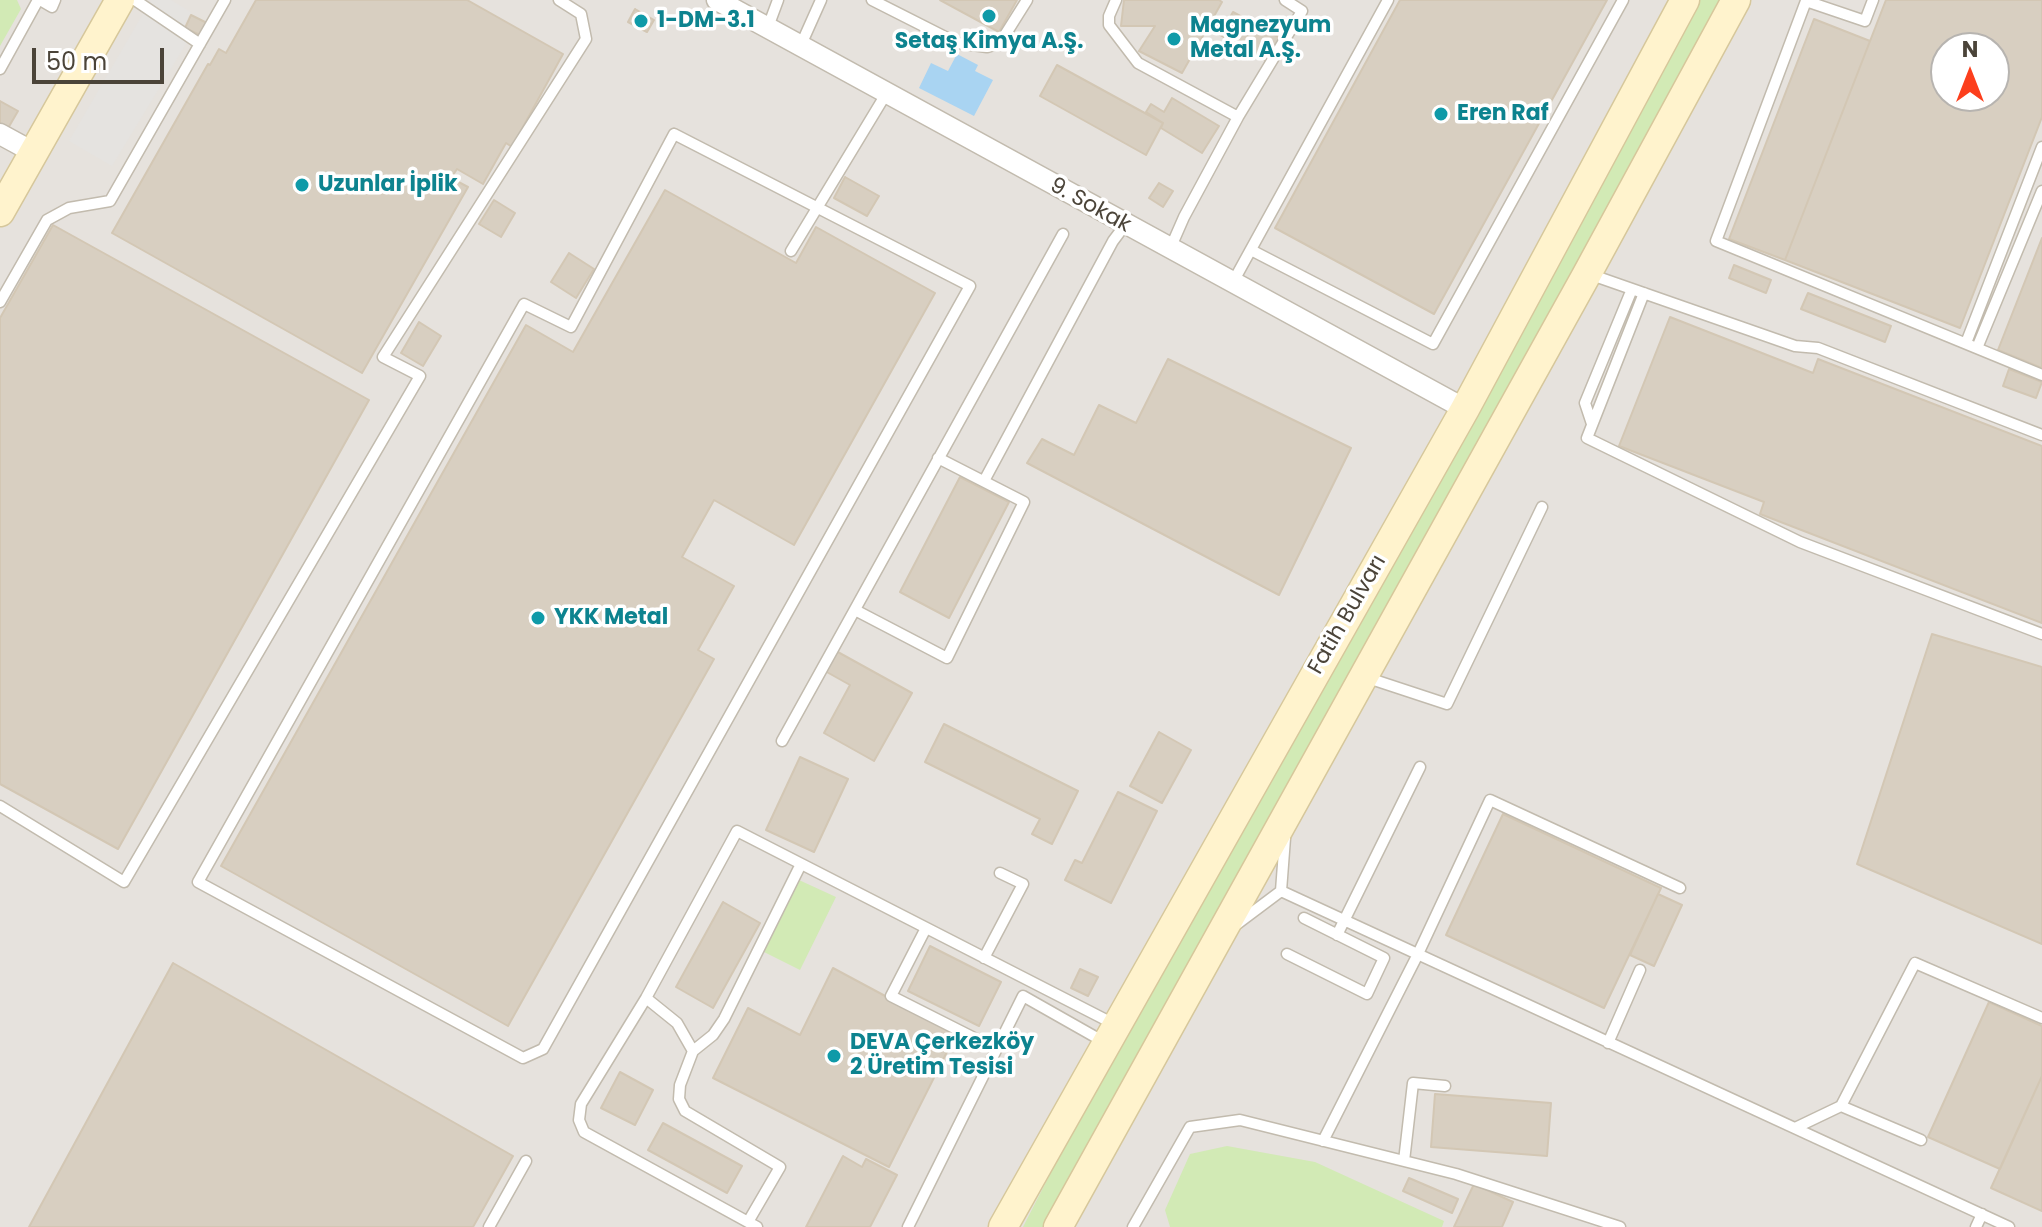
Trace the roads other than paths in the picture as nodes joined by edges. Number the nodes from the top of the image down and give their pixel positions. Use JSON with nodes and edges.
{"nodes":[{"id":1,"x":39,"y":0,"type":"edge"},
{"id":2,"x":55,"y":0,"type":"edge"},
{"id":3,"x":120,"y":0,"type":"edge"},
{"id":4,"x":135,"y":0,"type":"edge"},
{"id":5,"x":225,"y":0,"type":"edge"},
{"id":6,"x":559,"y":0,"type":"edge"},
{"id":7,"x":717,"y":0,"type":"edge"},
{"id":8,"x":778,"y":0,"type":"edge"},
{"id":9,"x":821,"y":0,"type":"edge"},
{"id":10,"x":872,"y":0,"type":"edge"},
{"id":11,"x":1027,"y":0,"type":"edge"},
{"id":12,"x":1116,"y":0,"type":"edge"},
{"id":13,"x":1285,"y":0,"type":"edge"},
{"id":14,"x":1388,"y":0,"type":"edge"},
{"id":15,"x":1623,"y":0,"type":"edge"},
{"id":16,"x":1685,"y":0,"type":"edge"},
{"id":17,"x":1736,"y":0,"type":"edge"},
{"id":18,"x":1873,"y":0,"type":"edge"},
{"id":19,"x":768,"y":27,"type":"junction"},
{"id":20,"x":200,"y":44,"type":"junction"},
{"id":21,"x":800,"y":47,"type":"junction"},
{"id":22,"x":0,"y":69,"type":"edge"},
{"id":23,"x":886,"y":94,"type":"junction"},
{"id":24,"x":1238,"y":117,"type":"junction"},
{"id":25,"x":0,"y":134,"type":"edge"},
{"id":26,"x":2042,"y":147,"type":"edge"},
{"id":27,"x":33,"y":152,"type":"junction"},
{"id":28,"x":2042,"y":191,"type":"edge"},
{"id":29,"x":818,"y":207,"type":"junction"},
{"id":30,"x":0,"y":212,"type":"edge"},
{"id":31,"x":1125,"y":225,"type":"junction"},
{"id":32,"x":1063,"y":234,"type":"dead end"},
{"id":33,"x":1170,"y":249,"type":"junction"},
{"id":34,"x":1251,"y":250,"type":"junction"},
{"id":35,"x":791,"y":251,"type":"dead end"},
{"id":36,"x":1587,"y":274,"type":"junction"},
{"id":37,"x":1232,"y":283,"type":"junction"},
{"id":38,"x":1632,"y":289,"type":"junction"},
{"id":39,"x":1644,"y":293,"type":"junction"},
{"id":40,"x":0,"y":302,"type":"edge"},
{"id":41,"x":1966,"y":343,"type":"junction"},
{"id":42,"x":1977,"y":348,"type":"junction"},
{"id":43,"x":2042,"y":375,"type":"edge"},
{"id":44,"x":1465,"y":409,"type":"junction"},
{"id":45,"x":1592,"y":424,"type":"junction"},
{"id":46,"x":2042,"y":435,"type":"edge"},
{"id":47,"x":1487,"y":453,"type":"junction"},
{"id":48,"x":938,"y":458,"type":"junction"},
{"id":49,"x":984,"y":481,"type":"junction"},
{"id":50,"x":1542,"y":507,"type":"dead end"},
{"id":51,"x":855,"y":610,"type":"junction"},
{"id":52,"x":2042,"y":634,"type":"edge"},
{"id":53,"x":1363,"y":677,"type":"junction"},
{"id":54,"x":782,"y":741,"type":"dead end"},
{"id":55,"x":1420,"y":767,"type":"dead end"},
{"id":56,"x":0,"y":806,"type":"edge"},
{"id":57,"x":1286,"y":815,"type":"junction"},
{"id":58,"x":801,"y":864,"type":"junction"},
{"id":59,"x":1000,"y":873,"type":"dead end"},
{"id":60,"x":1680,"y":888,"type":"dead end"},
{"id":61,"x":1281,"y":891,"type":"junction"},
{"id":62,"x":1304,"y":918,"type":"dead end"},
{"id":63,"x":1344,"y":921,"type":"junction"},
{"id":64,"x":926,"y":928,"type":"junction"},
{"id":65,"x":1337,"y":935,"type":"junction"},
{"id":66,"x":1219,"y":937,"type":"junction"},
{"id":67,"x":1287,"y":954,"type":"dead end"},
{"id":68,"x":1417,"y":956,"type":"junction"},
{"id":69,"x":984,"y":958,"type":"junction"},
{"id":70,"x":1640,"y":970,"type":"dead end"},
{"id":71,"x":646,"y":998,"type":"junction"},
{"id":72,"x":2042,"y":1018,"type":"edge"},
{"id":73,"x":1111,"y":1034,"type":"junction"},
{"id":74,"x":1608,"y":1043,"type":"junction"},
{"id":75,"x":996,"y":1049,"type":"junction"},
{"id":76,"x":693,"y":1051,"type":"junction"},
{"id":77,"x":1445,"y":1086,"type":"dead end"},
{"id":78,"x":1841,"y":1106,"type":"junction"},
{"id":79,"x":1795,"y":1128,"type":"junction"},
{"id":80,"x":1921,"y":1140,"type":"dead end"},
{"id":81,"x":1323,"y":1141,"type":"junction"},
{"id":82,"x":526,"y":1161,"type":"dead end"},
{"id":83,"x":1404,"y":1161,"type":"junction"},
{"id":84,"x":1982,"y":1214,"type":"junction"},
{"id":85,"x":753,"y":1224,"type":"edge"},
{"id":86,"x":489,"y":1227,"type":"edge"},
{"id":87,"x":908,"y":1227,"type":"edge"},
{"id":88,"x":1003,"y":1227,"type":"edge"},
{"id":89,"x":1058,"y":1227,"type":"edge"},
{"id":90,"x":1133,"y":1227,"type":"edge"},
{"id":91,"x":1620,"y":1227,"type":"edge"},
{"id":92,"x":1976,"y":1227,"type":"edge"},
{"id":93,"x":2009,"y":1227,"type":"edge"}],
"edges":[{"from":1,"to":2,"type":"lane"},
{"from":1,"to":22,"type":"lane"},
{"from":3,"to":27,"type":"main road"},
{"from":4,"to":20,"type":"lane"},
{"from":5,"to":20,"type":"lane"},
{"from":6,"to":56,"type":"lane"},
{"from":7,"to":19,"type":"street","name":"9. Sokak"},
{"from":8,"to":19,"type":"lane"},
{"from":9,"to":21,"type":"lane"},
{"from":10,"to":11,"type":"lane"},
{"from":12,"to":24,"type":"lane"},
{"from":13,"to":24,"type":"lane"},
{"from":14,"to":34,"type":"lane"},
{"from":15,"to":34,"type":"lane"},
{"from":16,"to":44,"type":"main road","name":"Fatih Bulvarı"},
{"from":17,"to":36,"type":"main road","name":"Fatih Bulvarı"},
{"from":18,"to":41,"type":"lane"},
{"from":19,"to":21,"type":"street","name":"9. Sokak"},
{"from":20,"to":40,"type":"lane"},
{"from":21,"to":23,"type":"street","name":"9. Sokak"},
{"from":23,"to":29,"type":"lane"},
{"from":23,"to":31,"type":"street","name":"9. Sokak"},
{"from":24,"to":33,"type":"lane"},
{"from":25,"to":27,"type":"street"},
{"from":26,"to":41,"type":"lane"},
{"from":27,"to":30,"type":"main road"},
{"from":28,"to":42,"type":"lane"},
{"from":29,"to":29,"type":"lane"},
{"from":29,"to":35,"type":"lane"},
{"from":31,"to":33,"type":"street","name":"9. Sokak"},
{"from":31,"to":49,"type":"lane"},
{"from":32,"to":48,"type":"lane"},
{"from":33,"to":37,"type":"street","name":"9. Sokak"},
{"from":34,"to":37,"type":"lane"},
{"from":36,"to":38,"type":"lane"},
{"from":36,"to":47,"type":"main road","name":"Fatih Bulvarı"},
{"from":37,"to":44,"type":"street","name":"9. Sokak"},
{"from":38,"to":39,"type":"lane"},
{"from":38,"to":45,"type":"lane"},
{"from":39,"to":45,"type":"lane"},
{"from":39,"to":46,"type":"lane"},
{"from":41,"to":42,"type":"lane"},
{"from":42,"to":43,"type":"lane"},
{"from":44,"to":47,"type":"main road"},
{"from":44,"to":73,"type":"main road","name":"Fatih Bulvarı"},
{"from":45,"to":52,"type":"lane"},
{"from":47,"to":53,"type":"main road","name":"Fatih Bulvarı"},
{"from":48,"to":49,"type":"lane"},
{"from":48,"to":51,"type":"lane"},
{"from":49,"to":51,"type":"lane"},
{"from":50,"to":53,"type":"lane"},
{"from":51,"to":54,"type":"lane"},
{"from":53,"to":57,"type":"main road","name":"Fatih Bulvarı"},
{"from":55,"to":63,"type":"lane"},
{"from":57,"to":61,"type":"lane"},
{"from":57,"to":66,"type":"main road","name":"Fatih Bulvarı"},
{"from":58,"to":64,"type":"lane"},
{"from":58,"to":71,"type":"lane"},
{"from":58,"to":76,"type":"lane"},
{"from":59,"to":69,"type":"lane"},
{"from":60,"to":68,"type":"lane"},
{"from":61,"to":63,"type":"lane"},
{"from":61,"to":66,"type":"lane"},
{"from":62,"to":65,"type":"lane"},
{"from":63,"to":65,"type":"lane"},
{"from":63,"to":68,"type":"lane"},
{"from":64,"to":69,"type":"lane"},
{"from":64,"to":75,"type":"lane"},
{"from":65,"to":67,"type":"lane"},
{"from":66,"to":89,"type":"main road","name":"Fatih Bulvarı"},
{"from":68,"to":74,"type":"lane"},
{"from":68,"to":81,"type":"lane"},
{"from":69,"to":73,"type":"lane"},
{"from":70,"to":74,"type":"lane"},
{"from":71,"to":76,"type":"lane"},
{"from":71,"to":85,"type":"lane"},
{"from":72,"to":78,"type":"lane"},
{"from":73,"to":75,"type":"lane"},
{"from":73,"to":88,"type":"main road","name":"Fatih Bulvarı"},
{"from":74,"to":79,"type":"lane"},
{"from":75,"to":87,"type":"lane"},
{"from":76,"to":85,"type":"lane"},
{"from":77,"to":83,"type":"lane"},
{"from":78,"to":79,"type":"lane"},
{"from":78,"to":80,"type":"lane"},
{"from":79,"to":84,"type":"lane"},
{"from":81,"to":83,"type":"lane"},
{"from":81,"to":90,"type":"lane"},
{"from":82,"to":86,"type":"lane"},
{"from":83,"to":91,"type":"lane"},
{"from":84,"to":92,"type":"lane"},
{"from":84,"to":93,"type":"lane"}]}
